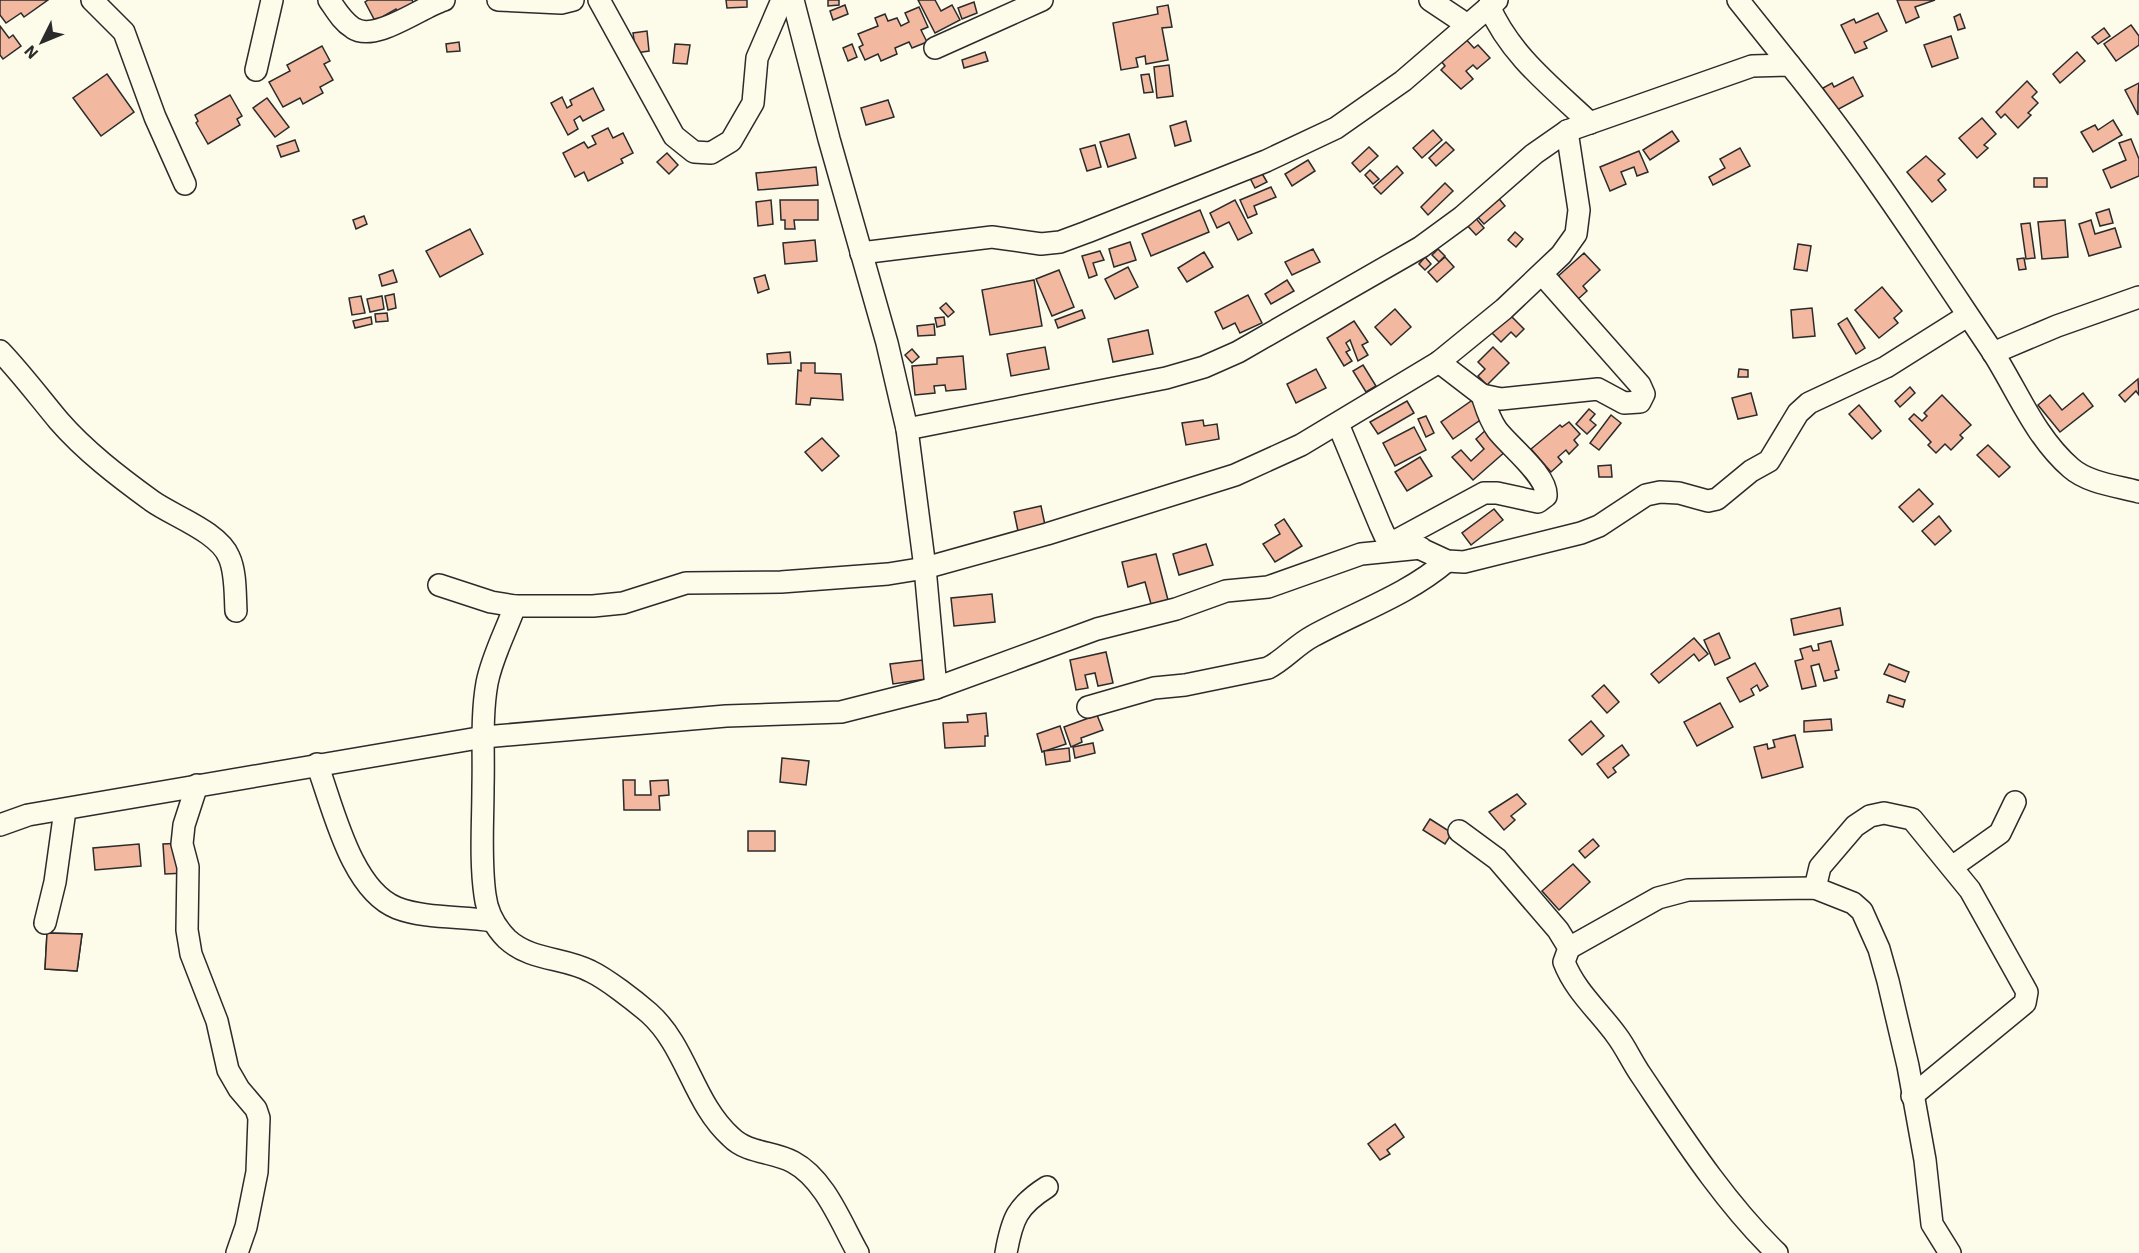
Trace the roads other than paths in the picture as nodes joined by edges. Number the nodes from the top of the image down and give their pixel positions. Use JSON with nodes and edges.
{"nodes":[{"id":1,"x":92,"y":0,"type":"edge"},
{"id":2,"x":272,"y":0,"type":"edge"},
{"id":3,"x":329,"y":0,"type":"edge"},
{"id":4,"x":444,"y":0,"type":"edge"},
{"id":5,"x":498,"y":0,"type":"edge"},
{"id":6,"x":573,"y":0,"type":"edge"},
{"id":7,"x":599,"y":0,"type":"edge"},
{"id":8,"x":782,"y":0,"type":"edge"},
{"id":9,"x":793,"y":0,"type":"edge"},
{"id":10,"x":1042,"y":0,"type":"edge"},
{"id":11,"x":1430,"y":0,"type":"edge"},
{"id":12,"x":1738,"y":0,"type":"edge"},
{"id":13,"x":1493,"y":3,"type":"edge"},
{"id":14,"x":1466,"y":24,"type":"junction"},
{"id":15,"x":935,"y":48,"type":"dead end"},
{"id":16,"x":1790,"y":65,"type":"junction"},
{"id":17,"x":256,"y":70,"type":"dead end"},
{"id":18,"x":1590,"y":123,"type":"junction"},
{"id":19,"x":1567,"y":131,"type":"junction"},
{"id":20,"x":185,"y":184,"type":"dead end"},
{"id":21,"x":861,"y":253,"type":"junction"},
{"id":22,"x":1542,"y":274,"type":"junction"},
{"id":23,"x":2139,"y":297,"type":"edge"},
{"id":24,"x":1967,"y":316,"type":"junction"},
{"id":25,"x":0,"y":351,"type":"edge"},
{"id":26,"x":1993,"y":354,"type":"junction"},
{"id":27,"x":1439,"y":362,"type":"junction"},
{"id":28,"x":1482,"y":395,"type":"junction"},
{"id":29,"x":1338,"y":424,"type":"junction"},
{"id":30,"x":907,"y":429,"type":"junction"},
{"id":31,"x":2139,"y":492,"type":"edge"},
{"id":32,"x":1399,"y":539,"type":"junction"},
{"id":33,"x":1421,"y":548,"type":"junction"},
{"id":34,"x":1447,"y":561,"type":"junction"},
{"id":35,"x":925,"y":568,"type":"junction"},
{"id":36,"x":439,"y":585,"type":"dead end"},
{"id":37,"x":515,"y":606,"type":"junction"},
{"id":38,"x":236,"y":611,"type":"dead end"},
{"id":39,"x":936,"y":688,"type":"junction"},
{"id":40,"x":1088,"y":707,"type":"dead end"},
{"id":41,"x":484,"y":737,"type":"junction"},
{"id":42,"x":317,"y":764,"type":"junction"},
{"id":43,"x":197,"y":785,"type":"junction"},
{"id":44,"x":2015,"y":802,"type":"dead end"},
{"id":45,"x":65,"y":810,"type":"junction"},
{"id":46,"x":0,"y":825,"type":"edge"},
{"id":47,"x":1459,"y":831,"type":"dead end"},
{"id":48,"x":1952,"y":867,"type":"junction"},
{"id":49,"x":1815,"y":888,"type":"junction"},
{"id":50,"x":492,"y":921,"type":"junction"},
{"id":51,"x":45,"y":922,"type":"dead end"},
{"id":52,"x":1569,"y":948,"type":"junction"},
{"id":53,"x":1912,"y":1096,"type":"junction"},
{"id":54,"x":1047,"y":1187,"type":"dead end"},
{"id":55,"x":237,"y":1253,"type":"edge"},
{"id":56,"x":858,"y":1253,"type":"edge"},
{"id":57,"x":1006,"y":1253,"type":"edge"},
{"id":58,"x":1777,"y":1253,"type":"edge"},
{"id":59,"x":1950,"y":1253,"type":"edge"}],
"edges":[{"from":1,"to":20,"type":"street"},
{"from":2,"to":17,"type":"street"},
{"from":3,"to":4,"type":"street"},
{"from":5,"to":6,"type":"street"},
{"from":7,"to":8,"type":"street"},
{"from":9,"to":21,"type":"street"},
{"from":10,"to":15,"type":"street"},
{"from":11,"to":14,"type":"street"},
{"from":12,"to":16,"type":"street"},
{"from":13,"to":14,"type":"street"},
{"from":13,"to":18,"type":"street"},
{"from":14,"to":21,"type":"street"},
{"from":16,"to":18,"type":"street"},
{"from":16,"to":24,"type":"street"},
{"from":18,"to":19,"type":"street"},
{"from":19,"to":22,"type":"street"},
{"from":19,"to":30,"type":"street"},
{"from":21,"to":30,"type":"street"},
{"from":22,"to":27,"type":"street"},
{"from":22,"to":28,"type":"street"},
{"from":23,"to":26,"type":"street"},
{"from":24,"to":26,"type":"street"},
{"from":24,"to":34,"type":"street"},
{"from":25,"to":38,"type":"street"},
{"from":26,"to":31,"type":"street"},
{"from":27,"to":28,"type":"street"},
{"from":27,"to":29,"type":"street"},
{"from":28,"to":32,"type":"street"},
{"from":29,"to":32,"type":"street"},
{"from":29,"to":35,"type":"street"},
{"from":30,"to":35,"type":"street"},
{"from":32,"to":33,"type":"street"},
{"from":33,"to":34,"type":"street"},
{"from":33,"to":39,"type":"street"},
{"from":34,"to":40,"type":"street"},
{"from":35,"to":37,"type":"street"},
{"from":35,"to":39,"type":"street"},
{"from":36,"to":37,"type":"street"},
{"from":37,"to":41,"type":"street"},
{"from":39,"to":41,"type":"street"},
{"from":41,"to":42,"type":"street"},
{"from":41,"to":50,"type":"street"},
{"from":42,"to":43,"type":"street"},
{"from":42,"to":50,"type":"street"},
{"from":43,"to":45,"type":"street"},
{"from":43,"to":55,"type":"street"},
{"from":44,"to":48,"type":"street"},
{"from":45,"to":46,"type":"street"},
{"from":45,"to":51,"type":"street"},
{"from":47,"to":52,"type":"street"},
{"from":48,"to":49,"type":"street"},
{"from":48,"to":53,"type":"street"},
{"from":49,"to":52,"type":"street"},
{"from":49,"to":53,"type":"street"},
{"from":50,"to":56,"type":"street"},
{"from":52,"to":58,"type":"street"},
{"from":53,"to":59,"type":"street"},
{"from":54,"to":57,"type":"street"}]}
